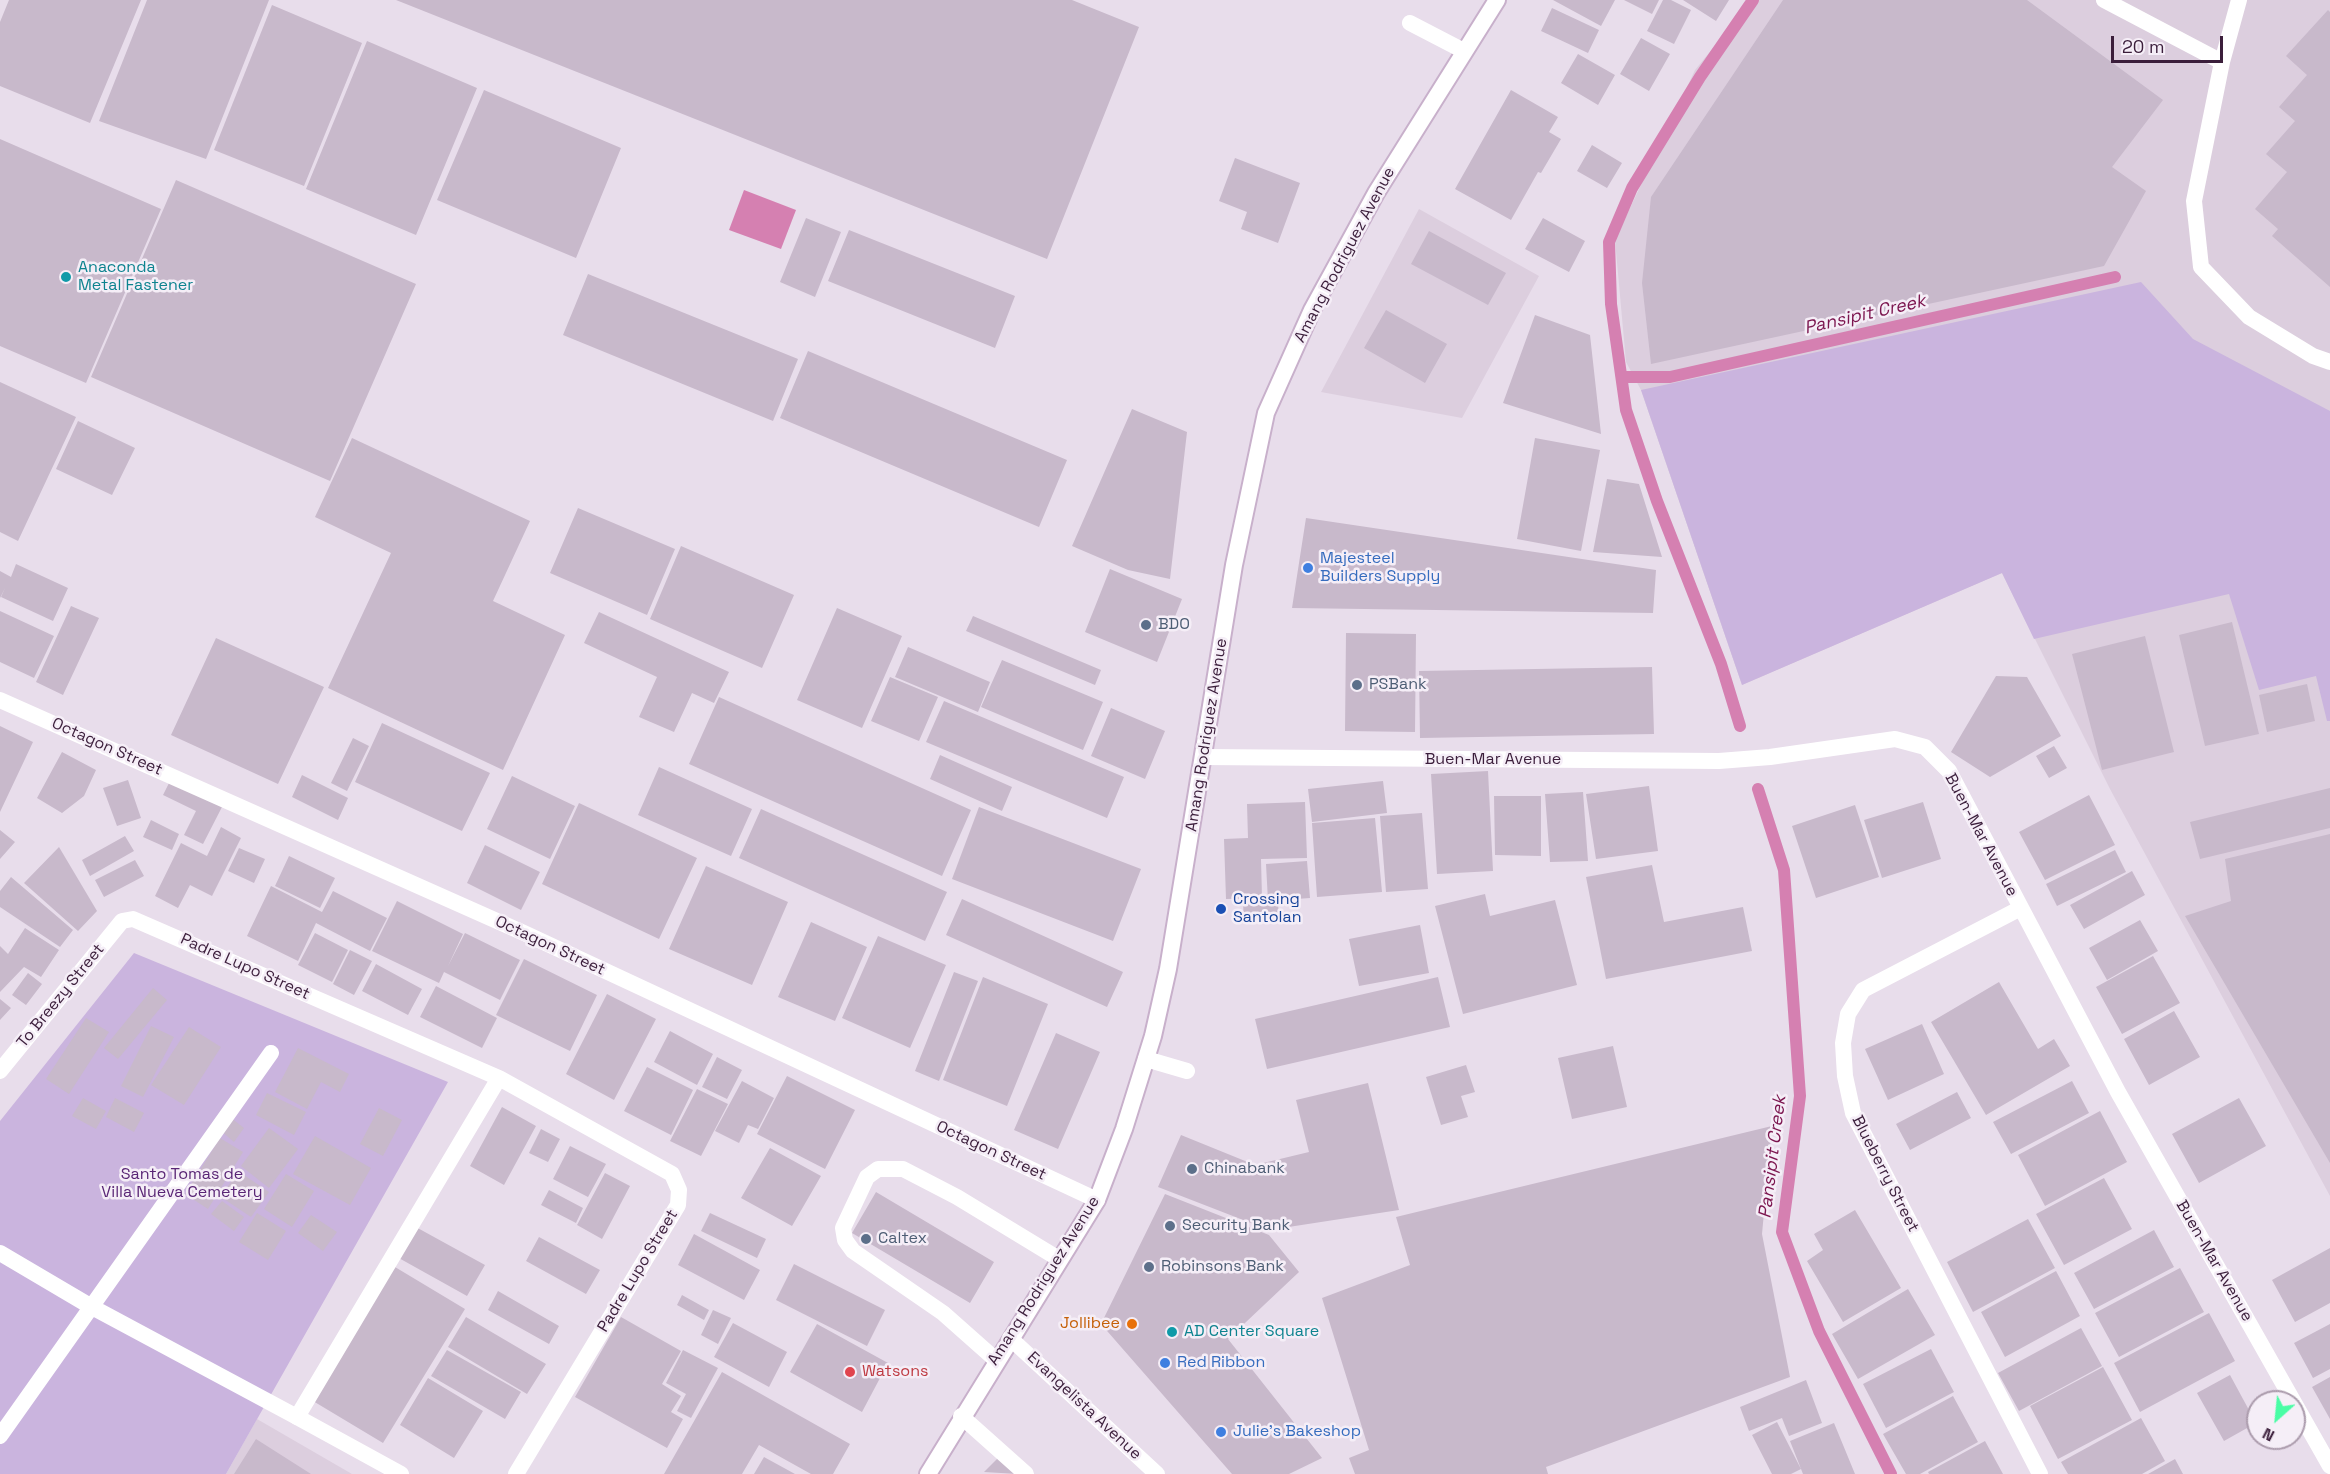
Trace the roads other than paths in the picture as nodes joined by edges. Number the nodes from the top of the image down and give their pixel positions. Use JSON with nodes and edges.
{"nodes":[{"id":1,"x":1497,"y":0,"type":"edge"},
{"id":2,"x":2104,"y":0,"type":"edge"},
{"id":3,"x":2239,"y":0,"type":"edge"},
{"id":4,"x":1410,"y":23,"type":"dead end"},
{"id":5,"x":1464,"y":51,"type":"junction"},
{"id":6,"x":2222,"y":62,"type":"junction"},
{"id":7,"x":2330,"y":362,"type":"edge"},
{"id":8,"x":0,"y":700,"type":"edge"},
{"id":9,"x":1203,"y":757,"type":"junction"},
{"id":10,"x":2019,"y":909,"type":"junction"},
{"id":11,"x":122,"y":921,"type":"joint"},
{"id":12,"x":271,"y":1053,"type":"dead end"},
{"id":13,"x":1146,"y":1059,"type":"junction"},
{"id":14,"x":0,"y":1071,"type":"edge"},
{"id":15,"x":1187,"y":1071,"type":"dead end"},
{"id":16,"x":499,"y":1078,"type":"junction"},
{"id":17,"x":1096,"y":1200,"type":"junction"},
{"id":18,"x":0,"y":1253,"type":"edge"},
{"id":19,"x":1059,"y":1259,"type":"junction"},
{"id":20,"x":90,"y":1306,"type":"junction"},
{"id":21,"x":1010,"y":1338,"type":"junction"},
{"id":22,"x":996,"y":1360,"type":"junction"},
{"id":23,"x":297,"y":1416,"type":"junction"},
{"id":24,"x":961,"y":1416,"type":"junction"},
{"id":25,"x":0,"y":1436,"type":"edge"},
{"id":26,"x":2330,"y":1466,"type":"edge"},
{"id":27,"x":401,"y":1474,"type":"edge"},
{"id":28,"x":516,"y":1474,"type":"edge"},
{"id":29,"x":928,"y":1474,"type":"edge"},
{"id":30,"x":1026,"y":1474,"type":"edge"},
{"id":31,"x":1157,"y":1474,"type":"edge"},
{"id":32,"x":2040,"y":1474,"type":"edge"}],
"edges":[{"from":1,"to":5,"type":"street","name":"Amang Rodriguez Avenue"},
{"from":2,"to":6,"type":"street"},
{"from":3,"to":6,"type":"street"},
{"from":4,"to":5,"type":"street"},
{"from":5,"to":9,"type":"street","name":"Amang Rodriguez Avenue"},
{"from":6,"to":7,"type":"street"},
{"from":8,"to":17,"type":"street","name":"Octagon Street"},
{"from":9,"to":10,"type":"street","name":"Buen-Mar Avenue"},
{"from":9,"to":13,"type":"street","name":"Amang Rodriguez Avenue"},
{"from":10,"to":26,"type":"street","name":"Buen-Mar Avenue"},
{"from":10,"to":32,"type":"street","name":"Blueberry Street"},
{"from":11,"to":14,"type":"street","name":"To Breezy Street"},
{"from":11,"to":16,"type":"street","name":"Padre Lupo Street"},
{"from":12,"to":20,"type":"street"},
{"from":13,"to":15,"type":"street"},
{"from":13,"to":17,"type":"street","name":"Amang Rodriguez Avenue"},
{"from":16,"to":23,"type":"street"},
{"from":16,"to":28,"type":"street","name":"Padre Lupo Street"},
{"from":17,"to":19,"type":"street","name":"Amang Rodriguez Avenue"},
{"from":18,"to":20,"type":"street"},
{"from":19,"to":21,"type":"street","name":"Amang Rodriguez Avenue"},
{"from":19,"to":22,"type":"street"},
{"from":20,"to":23,"type":"street"},
{"from":20,"to":25,"type":"street"},
{"from":21,"to":22,"type":"street","name":"Amang Rodriguez Avenue"},
{"from":21,"to":31,"type":"street","name":"Evangelista Avenue"},
{"from":22,"to":24,"type":"street","name":"Amang Rodriguez Avenue"},
{"from":23,"to":27,"type":"street"},
{"from":24,"to":29,"type":"street","name":"Amang Rodriguez Avenue"},
{"from":24,"to":30,"type":"street"}]}
